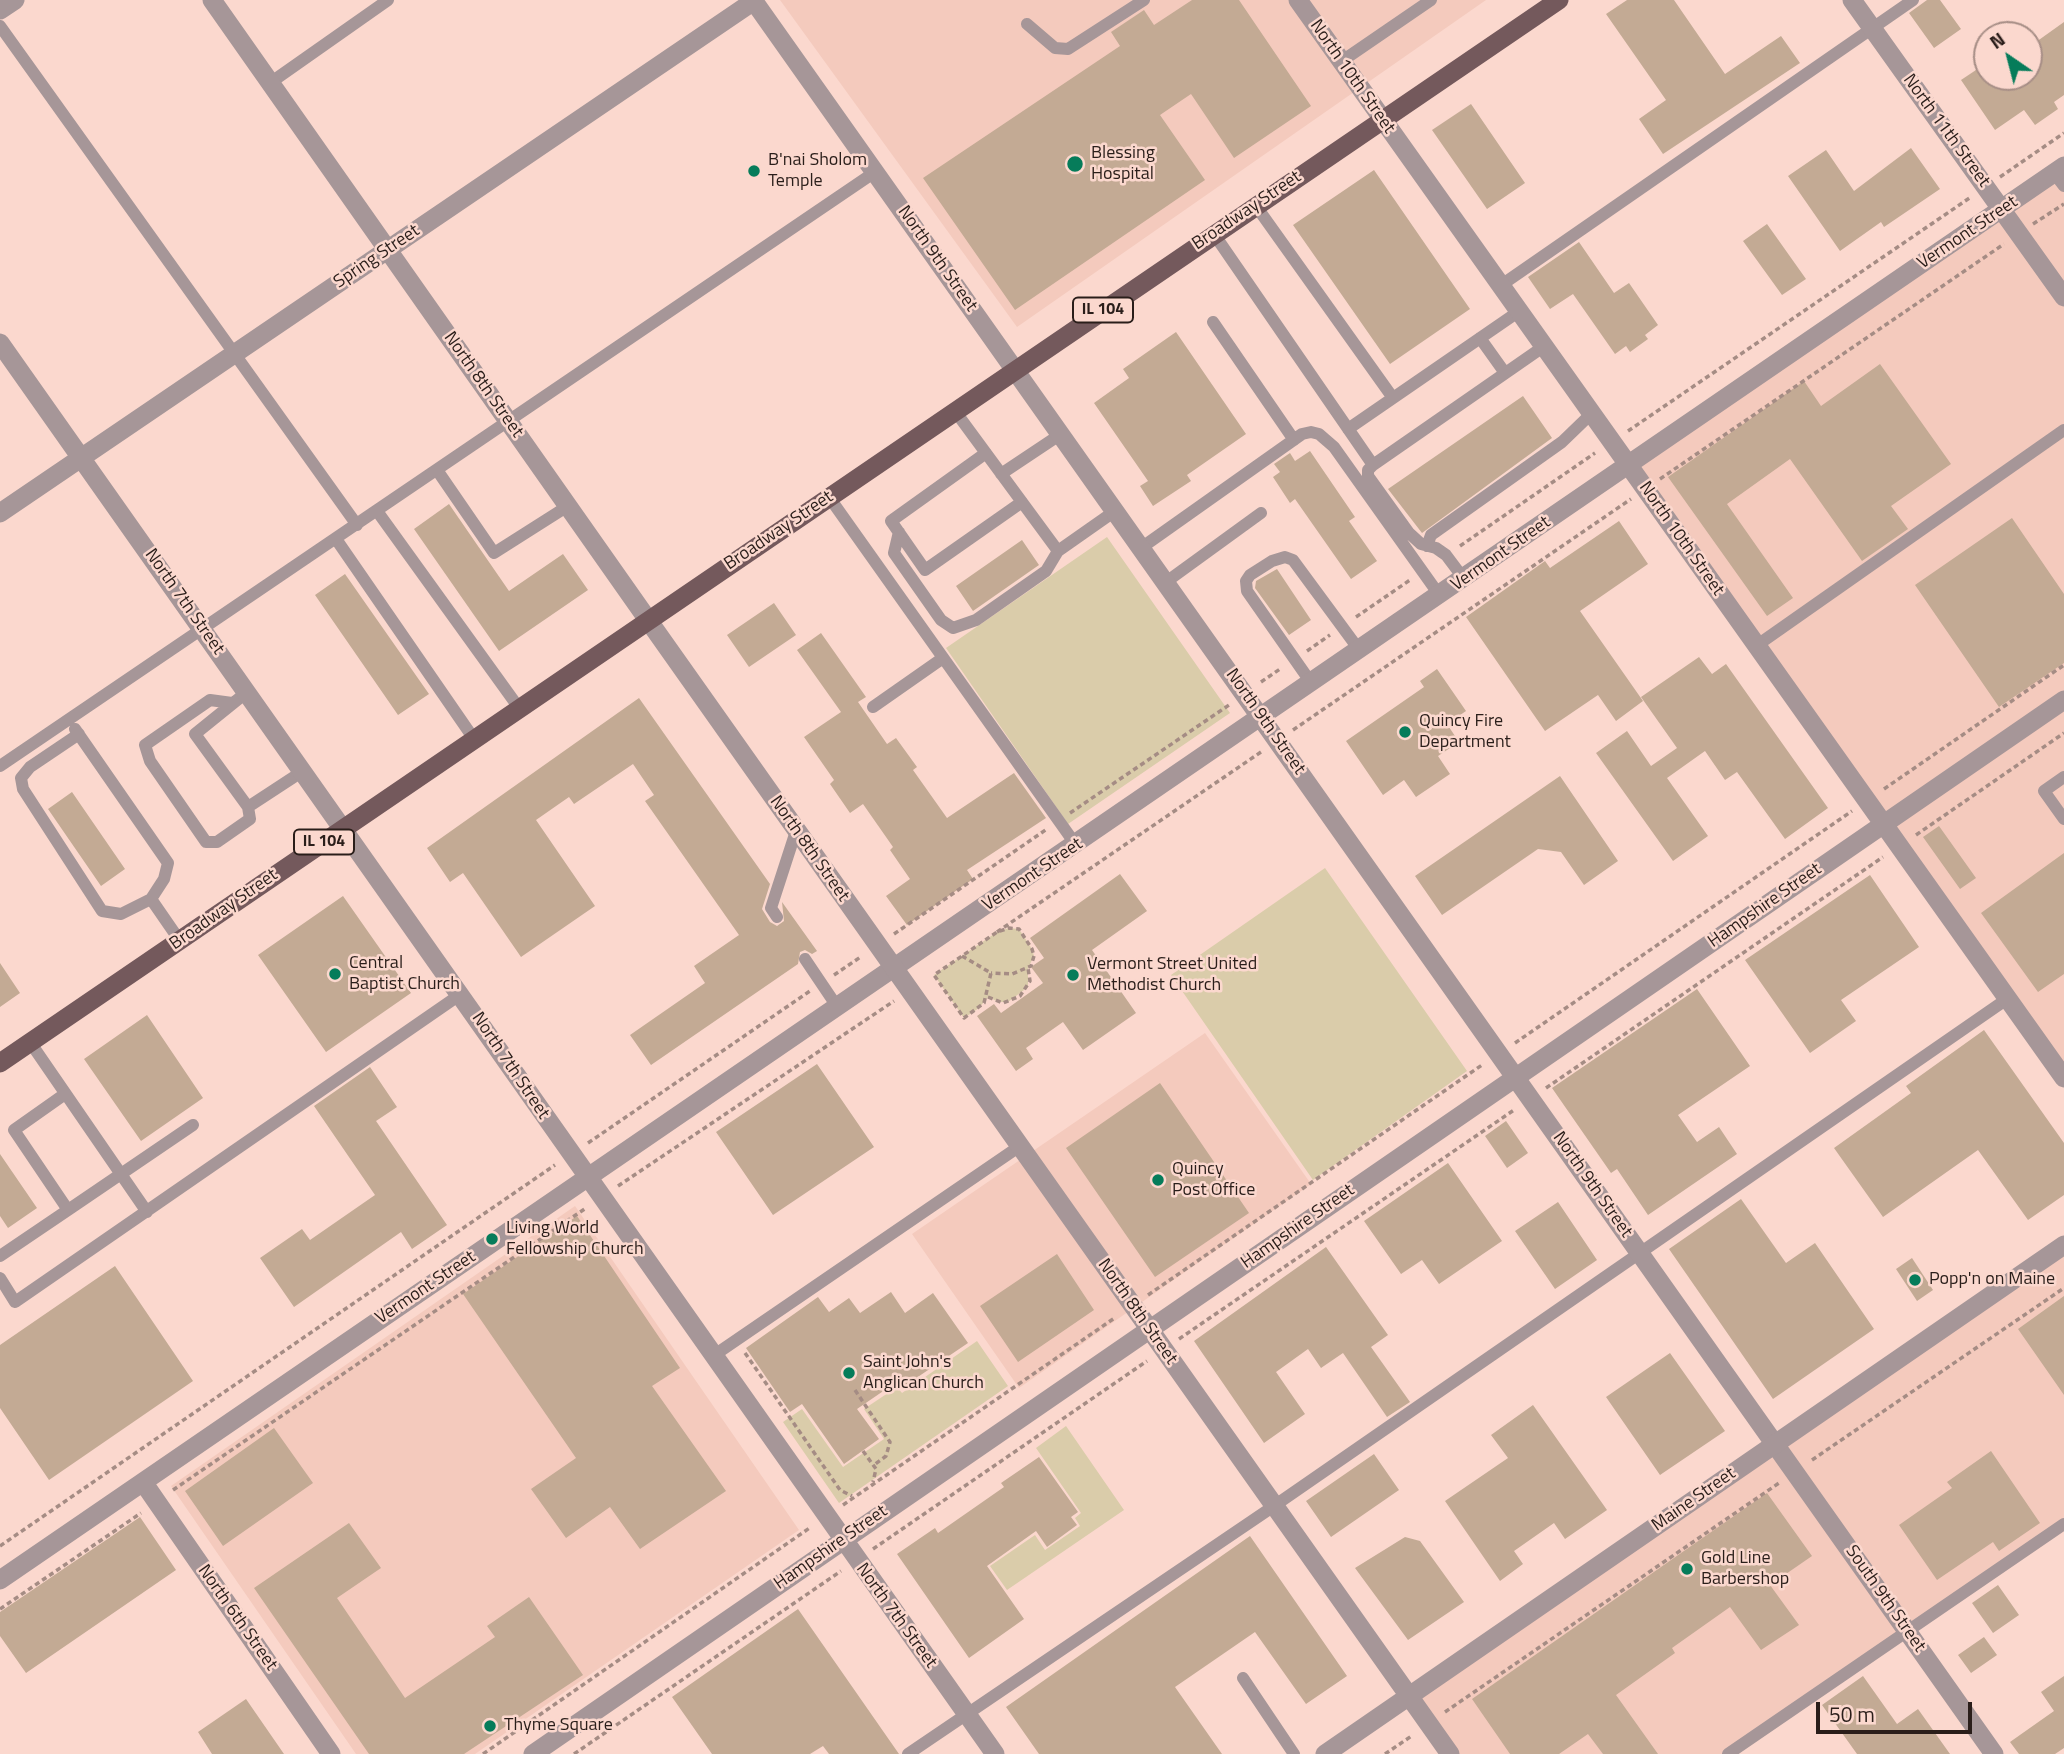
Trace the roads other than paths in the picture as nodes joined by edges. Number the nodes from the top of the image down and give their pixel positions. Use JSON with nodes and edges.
{"nodes":[{"id":1,"x":15,"y":0,"type":"edge"},
{"id":2,"x":212,"y":0,"type":"edge"},
{"id":3,"x":388,"y":0,"type":"edge"},
{"id":4,"x":753,"y":0,"type":"edge"},
{"id":5,"x":1144,"y":0,"type":"edge"},
{"id":6,"x":1298,"y":0,"type":"edge"},
{"id":7,"x":1559,"y":0,"type":"edge"},
{"id":8,"x":1852,"y":0,"type":"edge"},
{"id":9,"x":1913,"y":0,"type":"edge"},
{"id":10,"x":1426,"y":1,"type":"edge"},
{"id":11,"x":0,"y":10,"type":"edge"},
{"id":12,"x":1027,"y":24,"type":"dead end"},
{"id":13,"x":0,"y":26,"type":"edge"},
{"id":14,"x":1872,"y":28,"type":"junction"},
{"id":15,"x":1342,"y":61,"type":"junction"},
{"id":16,"x":270,"y":83,"type":"junction"},
{"id":17,"x":1382,"y":119,"type":"junction"},
{"id":18,"x":875,"y":172,"type":"junction"},
{"id":19,"x":2061,"y":175,"type":"edge"},
{"id":20,"x":1255,"y":206,"type":"junction"},
{"id":21,"x":2002,"y":209,"type":"junction"},
{"id":22,"x":1213,"y":234,"type":"junction"},
{"id":23,"x":388,"y":251,"type":"junction"},
{"id":24,"x":1500,"y":286,"type":"junction"},
{"id":25,"x":2064,"y":297,"type":"edge"},
{"id":26,"x":1518,"y":312,"type":"junction"},
{"id":27,"x":1213,"y":322,"type":"dead end"},
{"id":28,"x":1480,"y":338,"type":"junction"},
{"id":29,"x":0,"y":343,"type":"edge"},
{"id":30,"x":1544,"y":347,"type":"junction"},
{"id":31,"x":234,"y":352,"type":"junction"},
{"id":32,"x":1015,"y":370,"type":"junction"},
{"id":33,"x":1505,"y":373,"type":"junction"},
{"id":34,"x":1393,"y":398,"type":"junction"},
{"id":35,"x":955,"y":411,"type":"junction"},
{"id":36,"x":1591,"y":414,"type":"junction"},
{"id":37,"x":508,"y":422,"type":"junction"},
{"id":38,"x":1348,"y":429,"type":"junction"},
{"id":39,"x":2064,"y":430,"type":"edge"},
{"id":40,"x":1060,"y":434,"type":"junction"},
{"id":41,"x":1294,"y":440,"type":"junction"},
{"id":42,"x":986,"y":453,"type":"junction"},
{"id":43,"x":81,"y":456,"type":"junction"},
{"id":44,"x":1373,"y":465,"type":"junction"},
{"id":45,"x":1628,"y":466,"type":"junction"},
{"id":46,"x":437,"y":470,"type":"junction"},
{"id":47,"x":1001,"y":474,"type":"junction"},
{"id":48,"x":829,"y":497,"type":"junction"},
{"id":49,"x":1022,"y":502,"type":"junction"},
{"id":50,"x":568,"y":506,"type":"junction"},
{"id":51,"x":377,"y":511,"type":"junction"},
{"id":52,"x":1115,"y":511,"type":"junction"},
{"id":53,"x":0,"y":513,"type":"edge"},
{"id":54,"x":1261,"y":513,"type":"dead end"},
{"id":55,"x":357,"y":525,"type":"junction"},
{"id":56,"x":898,"y":532,"type":"junction"},
{"id":57,"x":337,"y":539,"type":"junction"},
{"id":58,"x":1427,"y":546,"type":"junction"},
{"id":59,"x":1141,"y":548,"type":"junction"},
{"id":60,"x":1058,"y":551,"type":"junction"},
{"id":61,"x":1464,"y":579,"type":"junction"},
{"id":62,"x":1166,"y":582,"type":"junction"},
{"id":63,"x":1440,"y":596,"type":"junction"},
{"id":64,"x":648,"y":620,"type":"junction"},
{"id":65,"x":204,"y":630,"type":"junction"},
{"id":66,"x":1756,"y":646,"type":"junction"},
{"id":67,"x":1360,"y":651,"type":"junction"},
{"id":68,"x":943,"y":658,"type":"junction"},
{"id":69,"x":1311,"y":684,"type":"junction"},
{"id":70,"x":239,"y":697,"type":"junction"},
{"id":71,"x":2064,"y":700,"type":"edge"},
{"id":72,"x":873,"y":707,"type":"dead end"},
{"id":73,"x":519,"y":708,"type":"junction"},
{"id":74,"x":1262,"y":718,"type":"junction"},
{"id":75,"x":69,"y":720,"type":"junction"},
{"id":76,"x":79,"y":734,"type":"junction"},
{"id":77,"x":474,"y":739,"type":"junction"},
{"id":78,"x":0,"y":766,"type":"edge"},
{"id":79,"x":303,"y":771,"type":"junction"},
{"id":80,"x":2064,"y":777,"type":"edge"},
{"id":81,"x":248,"y":807,"type":"junction"},
{"id":82,"x":2064,"y":819,"type":"edge"},
{"id":83,"x":1883,"y":825,"type":"junction"},
{"id":84,"x":344,"y":828,"type":"junction"},
{"id":85,"x":796,"y":831,"type":"junction"},
{"id":86,"x":1076,"y":845,"type":"junction"},
{"id":87,"x":150,"y":899,"type":"junction"},
{"id":88,"x":776,"y":917,"type":"dead end"},
{"id":89,"x":180,"y":941,"type":"junction"},
{"id":90,"x":805,"y":959,"type":"dead end"},
{"id":91,"x":894,"y":970,"type":"junction"},
{"id":92,"x":461,"y":994,"type":"junction"},
{"id":93,"x":2007,"y":999,"type":"junction"},
{"id":94,"x":838,"y":1008,"type":"junction"},
{"id":95,"x":30,"y":1042,"type":"junction"},
{"id":96,"x":0,"y":1063,"type":"edge"},
{"id":97,"x":1516,"y":1078,"type":"junction"},
{"id":98,"x":2064,"y":1079,"type":"edge"},
{"id":99,"x":65,"y":1094,"type":"junction"},
{"id":100,"x":193,"y":1125,"type":"dead end"},
{"id":101,"x":1020,"y":1146,"type":"junction"},
{"id":102,"x":121,"y":1175,"type":"junction"},
{"id":103,"x":587,"y":1178,"type":"junction"},
{"id":104,"x":68,"y":1210,"type":"junction"},
{"id":105,"x":146,"y":1212,"type":"junction"},
{"id":106,"x":2064,"y":1245,"type":"edge"},
{"id":107,"x":1640,"y":1253,"type":"junction"},
{"id":108,"x":0,"y":1256,"type":"edge"},
{"id":109,"x":0,"y":1278,"type":"edge"},
{"id":110,"x":1150,"y":1329,"type":"junction"},
{"id":111,"x":713,"y":1356,"type":"junction"},
{"id":112,"x":1776,"y":1444,"type":"junction"},
{"id":113,"x":144,"y":1482,"type":"junction"},
{"id":114,"x":1274,"y":1506,"type":"junction"},
{"id":115,"x":2064,"y":1524,"type":"edge"},
{"id":116,"x":842,"y":1541,"type":"junction"},
{"id":117,"x":0,"y":1580,"type":"edge"},
{"id":118,"x":1907,"y":1631,"type":"junction"},
{"id":119,"x":1242,"y":1678,"type":"dead end"},
{"id":120,"x":1409,"y":1696,"type":"junction"},
{"id":121,"x":967,"y":1714,"type":"junction"},
{"id":122,"x":331,"y":1754,"type":"edge"},
{"id":123,"x":533,"y":1754,"type":"edge"},
{"id":124,"x":908,"y":1754,"type":"edge"},
{"id":125,"x":995,"y":1754,"type":"edge"},
{"id":126,"x":1294,"y":1754,"type":"edge"},
{"id":127,"x":1325,"y":1754,"type":"edge"},
{"id":128,"x":1450,"y":1754,"type":"edge"},
{"id":129,"x":1728,"y":1754,"type":"edge"},
{"id":130,"x":1994,"y":1754,"type":"edge"}],
"edges":[{"from":1,"to":11,"type":"street"},
{"from":2,"to":16,"type":"street","name":"North 8th Street"},
{"from":3,"to":16,"type":"lane"},
{"from":4,"to":18,"type":"street","name":"North 9th Street"},
{"from":4,"to":23,"type":"street","name":"Spring Street"},
{"from":5,"to":12,"type":"lane"},
{"from":6,"to":15,"type":"street","name":"North 10th Street"},
{"from":7,"to":17,"type":"main road","name":"Broadway Street","number":"IL 104"},
{"from":8,"to":14,"type":"street","name":"North 11th Street"},
{"from":9,"to":14,"type":"lane"},
{"from":10,"to":15,"type":"lane"},
{"from":13,"to":31,"type":"lane"},
{"from":14,"to":21,"type":"street","name":"North 11th Street"},
{"from":14,"to":24,"type":"lane"},
{"from":15,"to":17,"type":"street","name":"North 10th Street"},
{"from":16,"to":23,"type":"street","name":"North 8th Street"},
{"from":17,"to":20,"type":"main road","name":"Broadway Street","number":"IL 104"},
{"from":17,"to":24,"type":"street","name":"North 10th Street"},
{"from":18,"to":32,"type":"street","name":"North 9th Street"},
{"from":18,"to":37,"type":"lane"},
{"from":19,"to":21,"type":"street","name":"Vermont Street"},
{"from":20,"to":22,"type":"main road","name":"Broadway Street","number":"IL 104"},
{"from":20,"to":34,"type":"lane"},
{"from":21,"to":25,"type":"street","name":"North 11th Street"},
{"from":21,"to":45,"type":"street","name":"Vermont Street"},
{"from":22,"to":32,"type":"main road","name":"Broadway Street","number":"IL 104"},
{"from":22,"to":38,"type":"lane"},
{"from":23,"to":31,"type":"street","name":"Spring Street"},
{"from":23,"to":37,"type":"street","name":"North 8th Street"},
{"from":24,"to":26,"type":"street","name":"North 10th Street"},
{"from":26,"to":28,"type":"lane"},
{"from":26,"to":30,"type":"street","name":"North 10th Street"},
{"from":27,"to":41,"type":"lane"},
{"from":28,"to":33,"type":"lane"},
{"from":28,"to":34,"type":"lane"},
{"from":29,"to":43,"type":"street","name":"North 7th Street"},
{"from":30,"to":33,"type":"lane"},
{"from":30,"to":36,"type":"street","name":"North 10th Street"},
{"from":31,"to":43,"type":"street","name":"Spring Street"},
{"from":31,"to":55,"type":"lane"},
{"from":32,"to":35,"type":"main road","name":"Broadway Street","number":"IL 104"},
{"from":32,"to":40,"type":"street","name":"North 9th Street"},
{"from":33,"to":44,"type":"lane"},
{"from":34,"to":38,"type":"lane"},
{"from":35,"to":42,"type":"lane"},
{"from":35,"to":48,"type":"main road","name":"Broadway Street","number":"IL 104"},
{"from":36,"to":45,"type":"street","name":"North 10th Street"},
{"from":36,"to":58,"type":"lane"},
{"from":37,"to":46,"type":"lane"},
{"from":37,"to":50,"type":"street","name":"North 8th Street"},
{"from":38,"to":44,"type":"lane"},
{"from":39,"to":66,"type":"lane"},
{"from":40,"to":47,"type":"lane"},
{"from":40,"to":52,"type":"street","name":"North 9th Street"},
{"from":41,"to":59,"type":"lane"},
{"from":41,"to":63,"type":"lane"},
{"from":42,"to":47,"type":"lane"},
{"from":42,"to":56,"type":"lane"},
{"from":43,"to":53,"type":"street","name":"Spring Street"},
{"from":43,"to":65,"type":"street","name":"North 7th Street"},
{"from":44,"to":58,"type":"lane"},
{"from":45,"to":61,"type":"street","name":"Vermont Street"},
{"from":45,"to":66,"type":"street","name":"North 10th Street"},
{"from":46,"to":50,"type":"lane"},
{"from":46,"to":51,"type":"lane"},
{"from":47,"to":49,"type":"lane"},
{"from":48,"to":64,"type":"main road","name":"Broadway Street","number":"IL 104"},
{"from":48,"to":68,"type":"lane"},
{"from":49,"to":56,"type":"lane"},
{"from":49,"to":60,"type":"lane"},
{"from":50,"to":64,"type":"street","name":"North 8th Street"},
{"from":51,"to":55,"type":"lane"},
{"from":51,"to":73,"type":"lane"},
{"from":52,"to":59,"type":"street","name":"North 9th Street"},
{"from":52,"to":60,"type":"lane"},
{"from":54,"to":62,"type":"lane"},
{"from":55,"to":57,"type":"lane"},
{"from":56,"to":60,"type":"lane"},
{"from":57,"to":65,"type":"lane"},
{"from":57,"to":77,"type":"lane"},
{"from":58,"to":61,"type":"lane"},
{"from":59,"to":62,"type":"street","name":"North 9th Street"},
{"from":61,"to":63,"type":"street","name":"Vermont Street"},
{"from":62,"to":74,"type":"street","name":"North 9th Street"},
{"from":63,"to":67,"type":"street","name":"Vermont Street"},
{"from":64,"to":73,"type":"main road","name":"Broadway Street","number":"IL 104"},
{"from":64,"to":85,"type":"street","name":"North 8th Street"},
{"from":65,"to":70,"type":"street","name":"North 7th Street"},
{"from":65,"to":75,"type":"lane"},
{"from":66,"to":83,"type":"street","name":"North 10th Street"},
{"from":67,"to":69,"type":"street","name":"Vermont Street"},
{"from":67,"to":69,"type":"lane"},
{"from":68,"to":72,"type":"lane"},
{"from":68,"to":86,"type":"lane"},
{"from":69,"to":74,"type":"street","name":"Vermont Street"},
{"from":70,"to":79,"type":"street","name":"North 7th Street"},
{"from":70,"to":81,"type":"lane"},
{"from":70,"to":81,"type":"lane"},
{"from":71,"to":83,"type":"street","name":"Hampshire Street"},
{"from":73,"to":77,"type":"main road","name":"Broadway Street","number":"IL 104"},
{"from":74,"to":86,"type":"street","name":"Vermont Street"},
{"from":74,"to":97,"type":"street","name":"North 9th Street"},
{"from":75,"to":76,"type":"lane"},
{"from":75,"to":78,"type":"lane"},
{"from":76,"to":87,"type":"lane"},
{"from":76,"to":87,"type":"lane"},
{"from":77,"to":84,"type":"main road","name":"Broadway Street","number":"IL 104"},
{"from":79,"to":81,"type":"lane"},
{"from":79,"to":84,"type":"street","name":"North 7th Street"},
{"from":80,"to":82,"type":"lane"},
{"from":83,"to":93,"type":"street","name":"North 10th Street"},
{"from":83,"to":97,"type":"street","name":"Hampshire Street"},
{"from":84,"to":89,"type":"main road","name":"Broadway Street","number":"IL 104"},
{"from":84,"to":92,"type":"street","name":"North 7th Street"},
{"from":85,"to":88,"type":"lane"},
{"from":85,"to":91,"type":"street","name":"North 8th Street"},
{"from":86,"to":91,"type":"street","name":"Vermont Street"},
{"from":87,"to":89,"type":"lane"},
{"from":89,"to":95,"type":"main road","name":"Broadway Street","number":"IL 104"},
{"from":90,"to":94,"type":"lane"},
{"from":91,"to":94,"type":"street","name":"Vermont Street"},
{"from":91,"to":101,"type":"street","name":"North 8th Street"},
{"from":92,"to":103,"type":"street","name":"North 7th Street"},
{"from":92,"to":105,"type":"lane"},
{"from":93,"to":98,"type":"street","name":"North 10th Street"},
{"from":93,"to":107,"type":"lane"},
{"from":94,"to":103,"type":"street","name":"Vermont Street"},
{"from":95,"to":96,"type":"main road","name":"Broadway Street","number":"IL 104"},
{"from":95,"to":99,"type":"lane"},
{"from":97,"to":107,"type":"street","name":"North 9th Street"},
{"from":97,"to":110,"type":"street","name":"Hampshire Street"},
{"from":99,"to":102,"type":"lane"},
{"from":99,"to":104,"type":"lane"},
{"from":100,"to":102,"type":"lane"},
{"from":101,"to":110,"type":"street","name":"North 8th Street"},
{"from":101,"to":111,"type":"lane"},
{"from":102,"to":104,"type":"lane"},
{"from":102,"to":105,"type":"lane"},
{"from":103,"to":111,"type":"street","name":"North 7th Street"},
{"from":103,"to":113,"type":"street","name":"Vermont Street"},
{"from":104,"to":108,"type":"lane"},
{"from":105,"to":109,"type":"lane"},
{"from":106,"to":112,"type":"street","name":"Maine Street"},
{"from":107,"to":112,"type":"street","name":"North 9th Street"},
{"from":107,"to":114,"type":"lane"},
{"from":110,"to":114,"type":"street","name":"North 8th Street"},
{"from":110,"to":116,"type":"street","name":"Hampshire Street"},
{"from":111,"to":116,"type":"street","name":"North 7th Street"},
{"from":112,"to":118,"type":"street","name":"South 9th Street"},
{"from":112,"to":120,"type":"street","name":"Maine Street"},
{"from":113,"to":117,"type":"street","name":"Vermont Street"},
{"from":113,"to":122,"type":"street","name":"North 6th Street"},
{"from":114,"to":120,"type":"street","name":"North 8th Street"},
{"from":114,"to":121,"type":"lane"},
{"from":115,"to":118,"type":"lane"},
{"from":116,"to":121,"type":"street","name":"North 7th Street"},
{"from":116,"to":123,"type":"street","name":"Hampshire Street"},
{"from":118,"to":129,"type":"lane"},
{"from":118,"to":130,"type":"street","name":"South 9th Street"},
{"from":119,"to":126,"type":"lane"},
{"from":120,"to":127,"type":"street","name":"Maine Street"},
{"from":120,"to":128,"type":"street","name":"North 8th Street"},
{"from":121,"to":124,"type":"lane"},
{"from":121,"to":125,"type":"street","name":"North 7th Street"}]}
